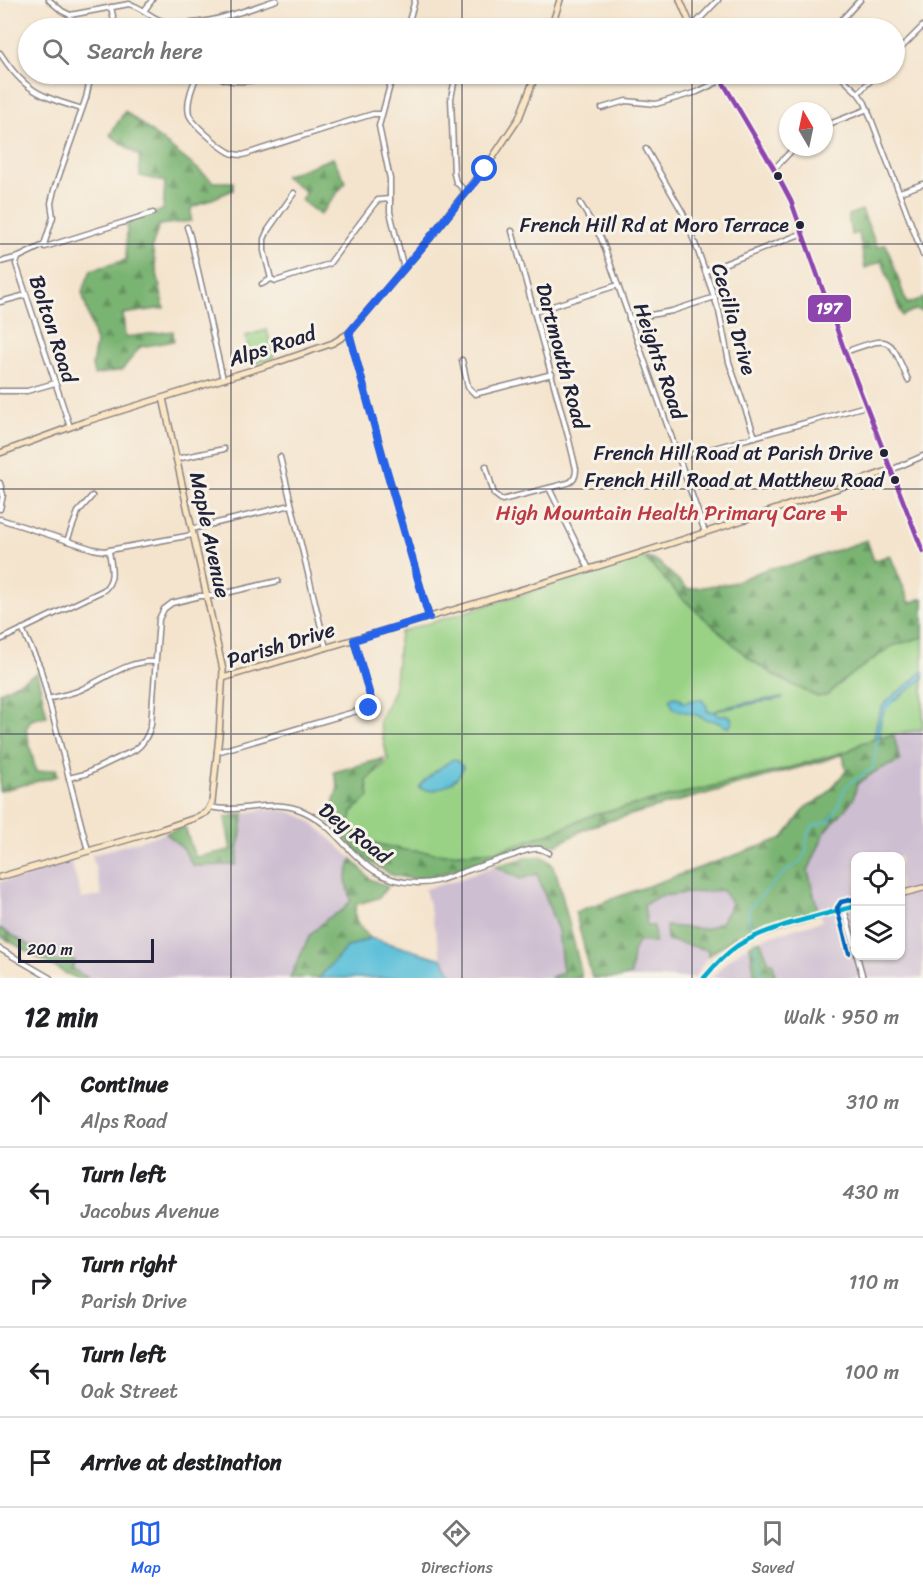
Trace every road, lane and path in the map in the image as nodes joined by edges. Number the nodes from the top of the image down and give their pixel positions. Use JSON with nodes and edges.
{"nodes":[{"id":1,"x":50,"y":0,"type":"edge"},
{"id":2,"x":152,"y":0,"type":"edge"},
{"id":3,"x":276,"y":0,"type":"edge"},
{"id":4,"x":415,"y":0,"type":"edge"},
{"id":5,"x":560,"y":0,"type":"edge"},
{"id":6,"x":680,"y":0,"type":"edge"},
{"id":7,"x":718,"y":0,"type":"edge"},
{"id":8,"x":860,"y":0,"type":"edge"},
{"id":9,"x":111,"y":7,"type":"junction"},
{"id":10,"x":144,"y":11,"type":"junction"},
{"id":11,"x":113,"y":18,"type":"edge"},
{"id":12,"x":157,"y":18,"type":"edge"},
{"id":13,"x":217,"y":18,"type":"edge"},
{"id":14,"x":409,"y":18,"type":"edge"},
{"id":15,"x":554,"y":18,"type":"edge"},
{"id":16,"x":688,"y":18,"type":"edge"},
{"id":17,"x":701,"y":18,"type":"edge"},
{"id":18,"x":843,"y":18,"type":"edge"},
{"id":19,"x":923,"y":26,"type":"edge"},
{"id":20,"x":905,"y":44,"type":"edge"},
{"id":21,"x":0,"y":53,"type":"edge"},
{"id":22,"x":18,"y":78,"type":"edge"},
{"id":23,"x":25,"y":84,"type":"edge"},
{"id":24,"x":89,"y":84,"type":"dead end"},
{"id":25,"x":195,"y":84,"type":"edge"},
{"id":26,"x":390,"y":84,"type":"edge"},
{"id":27,"x":454,"y":84,"type":"edge"},
{"id":28,"x":532,"y":84,"type":"edge"},
{"id":29,"x":714,"y":84,"type":"edge"},
{"id":30,"x":724,"y":84,"type":"edge"},
{"id":31,"x":849,"y":84,"type":"edge"},
{"id":32,"x":867,"y":84,"type":"edge"},
{"id":33,"x":858,"y":93,"type":"junction"},
{"id":34,"x":602,"y":108,"type":"dead end"},
{"id":35,"x":82,"y":109,"type":"junction"},
{"id":36,"x":868,"y":110,"type":"junction"},
{"id":37,"x":381,"y":114,"type":"junction"},
{"id":38,"x":833,"y":123,"type":"edge"},
{"id":39,"x":646,"y":149,"type":"dead end"},
{"id":40,"x":786,"y":156,"type":"edge"},
{"id":41,"x":774,"y":168,"type":"junction"},
{"id":42,"x":923,"y":184,"type":"edge"},
{"id":43,"x":466,"y":192,"type":"junction"},
{"id":44,"x":900,"y":192,"type":"junction"},
{"id":45,"x":294,"y":193,"type":"dead end"},
{"id":46,"x":390,"y":199,"type":"junction"},
{"id":47,"x":580,"y":203,"type":"dead end"},
{"id":48,"x":153,"y":213,"type":"dead end"},
{"id":49,"x":187,"y":227,"type":"dead end"},
{"id":50,"x":512,"y":231,"type":"dead end"},
{"id":51,"x":803,"y":233,"type":"junction"},
{"id":52,"x":41,"y":248,"type":"junction"},
{"id":53,"x":922,"y":249,"type":"edge"},
{"id":54,"x":923,"y":255,"type":"edge"},
{"id":55,"x":19,"y":257,"type":"junction"},
{"id":56,"x":0,"y":262,"type":"edge"},
{"id":57,"x":404,"y":269,"type":"junction"},
{"id":58,"x":706,"y":271,"type":"junction"},
{"id":59,"x":272,"y":279,"type":"junction"},
{"id":60,"x":262,"y":284,"type":"dead end"},
{"id":61,"x":618,"y":285,"type":"junction"},
{"id":62,"x":26,"y":295,"type":"junction"},
{"id":63,"x":715,"y":297,"type":"junction"},
{"id":64,"x":0,"y":302,"type":"edge"},
{"id":65,"x":534,"y":312,"type":"junction"},
{"id":66,"x":629,"y":319,"type":"junction"},
{"id":67,"x":349,"y":333,"type":"junction"},
{"id":68,"x":845,"y":352,"type":"junction"},
{"id":69,"x":462,"y":360,"type":"dead end"},
{"id":70,"x":552,"y":374,"type":"junction"},
{"id":71,"x":223,"y":379,"type":"junction"},
{"id":72,"x":908,"y":380,"type":"dead end"},
{"id":73,"x":56,"y":383,"type":"junction"},
{"id":74,"x":0,"y":391,"type":"edge"},
{"id":75,"x":163,"y":398,"type":"junction"},
{"id":76,"x":866,"y":406,"type":"junction"},
{"id":77,"x":70,"y":427,"type":"junction"},
{"id":78,"x":755,"y":437,"type":"junction"},
{"id":79,"x":224,"y":449,"type":"dead end"},
{"id":80,"x":0,"y":453,"type":"edge"},
{"id":81,"x":923,"y":456,"type":"edge"},
{"id":82,"x":280,"y":457,"type":"dead end"},
{"id":83,"x":678,"y":458,"type":"junction"},
{"id":84,"x":176,"y":459,"type":"junction"},
{"id":85,"x":486,"y":466,"type":"dead end"},
{"id":86,"x":890,"y":470,"type":"junction"},
{"id":87,"x":0,"y":483,"type":"edge"},
{"id":88,"x":549,"y":488,"type":"junction"},
{"id":89,"x":92,"y":496,"type":"dead end"},
{"id":90,"x":291,"y":505,"type":"junction"},
{"id":91,"x":0,"y":509,"type":"edge"},
{"id":92,"x":0,"y":519,"type":"edge"},
{"id":93,"x":192,"y":532,"type":"junction"},
{"id":94,"x":705,"y":532,"type":"junction"},
{"id":95,"x":67,"y":541,"type":"junction"},
{"id":96,"x":109,"y":551,"type":"junction"},
{"id":97,"x":923,"y":552,"type":"edge"},
{"id":98,"x":589,"y":570,"type":"junction"},
{"id":99,"x":278,"y":581,"type":"dead end"},
{"id":100,"x":206,"y":596,"type":"junction"},
{"id":101,"x":429,"y":617,"type":"junction"},
{"id":102,"x":22,"y":629,"type":"junction"},
{"id":103,"x":0,"y":640,"type":"edge"},
{"id":104,"x":354,"y":640,"type":"junction"},
{"id":105,"x":327,"y":649,"type":"junction"},
{"id":106,"x":155,"y":662,"type":"junction"},
{"id":107,"x":223,"y":678,"type":"junction"},
{"id":108,"x":48,"y":699,"type":"junction"},
{"id":109,"x":217,"y":752,"type":"junction"},
{"id":110,"x":69,"y":778,"type":"junction"},
{"id":111,"x":210,"y":807,"type":"junction"},
{"id":112,"x":88,"y":851,"type":"junction"},
{"id":113,"x":549,"y":853,"type":"dead end"},
{"id":114,"x":0,"y":877,"type":"edge"},
{"id":115,"x":923,"y":888,"type":"edge"},
{"id":116,"x":905,"y":893,"type":"edge"},
{"id":117,"x":851,"y":907,"type":"edge"},
{"id":118,"x":844,"y":909,"type":"junction"},
{"id":119,"x":851,"y":936,"type":"edge"},
{"id":120,"x":0,"y":949,"type":"edge"},
{"id":121,"x":858,"y":960,"type":"edge"},
{"id":122,"x":50,"y":978,"type":"edge"},
{"id":123,"x":704,"y":978,"type":"edge"},
{"id":124,"x":863,"y":978,"type":"edge"}],
"edges":[{"from":1,"to":9,"type":"street"},
{"from":2,"to":10,"type":"street"},
{"from":3,"to":13,"type":"street"},
{"from":4,"to":14,"type":"street"},
{"from":5,"to":15,"type":"main road"},
{"from":6,"to":16,"type":"main road"},
{"from":7,"to":17,"type":"street"},
{"from":8,"to":18,"type":"street"},
{"from":9,"to":10,"type":"street"},
{"from":9,"to":11,"type":"street"},
{"from":10,"to":12,"type":"street"},
{"from":19,"to":20,"type":"street"},
{"from":21,"to":22,"type":"street"},
{"from":23,"to":35,"type":"street"},
{"from":24,"to":35,"type":"street","name":"Bolton Road"},
{"from":25,"to":37,"type":"street"},
{"from":26,"to":37,"type":"street"},
{"from":27,"to":43,"type":"street"},
{"from":28,"to":43,"type":"main road","name":"Alps Road"},
{"from":29,"to":34,"type":"street"},
{"from":30,"to":41,"type":"main road"},
{"from":31,"to":33,"type":"street"},
{"from":32,"to":33,"type":"street"},
{"from":33,"to":36,"type":"street"},
{"from":35,"to":52,"type":"street","name":"Bolton Road"},
{"from":36,"to":38,"type":"street"},
{"from":36,"to":44,"type":"street"},
{"from":37,"to":46,"type":"street"},
{"from":39,"to":58,"type":"street","name":"Cecilia Drive"},
{"from":40,"to":41,"type":"street"},
{"from":41,"to":51,"type":"main road"},
{"from":42,"to":44,"type":"street"},
{"from":43,"to":57,"type":"main road","name":"Alps Road"},
{"from":44,"to":53,"type":"street"},
{"from":45,"to":59,"type":"street"},
{"from":46,"to":57,"type":"street"},
{"from":46,"to":59,"type":"street"},
{"from":47,"to":61,"type":"street","name":"Heights Road"},
{"from":48,"to":52,"type":"street"},
{"from":49,"to":71,"type":"street"},
{"from":50,"to":65,"type":"street","name":"Dartmouth Road"},
{"from":51,"to":58,"type":"street"},
{"from":51,"to":68,"type":"main road"},
{"from":52,"to":55,"type":"street","name":"Bolton Road"},
{"from":53,"to":54,"type":"street"},
{"from":55,"to":56,"type":"street"},
{"from":55,"to":62,"type":"street","name":"Bolton Road"},
{"from":57,"to":67,"type":"main road","name":"Alps Road"},
{"from":58,"to":63,"type":"street","name":"Cecilia Drive"},
{"from":59,"to":60,"type":"street"},
{"from":61,"to":65,"type":"street"},
{"from":61,"to":66,"type":"street","name":"Heights Road"},
{"from":62,"to":64,"type":"street"},
{"from":62,"to":73,"type":"street","name":"Bolton Road"},
{"from":63,"to":66,"type":"street"},
{"from":63,"to":78,"type":"street","name":"Cecilia Drive"},
{"from":65,"to":70,"type":"street","name":"Dartmouth Road"},
{"from":66,"to":83,"type":"street","name":"Heights Road"},
{"from":67,"to":71,"type":"main road","name":"Alps Road"},
{"from":67,"to":101,"type":"street"},
{"from":68,"to":72,"type":"street"},
{"from":68,"to":76,"type":"main road"},
{"from":69,"to":70,"type":"street"},
{"from":70,"to":88,"type":"street","name":"Dartmouth Road"},
{"from":71,"to":75,"type":"main road","name":"Alps Road"},
{"from":73,"to":74,"type":"street"},
{"from":73,"to":77,"type":"street","name":"Bolton Road"},
{"from":75,"to":77,"type":"main road","name":"Alps Road"},
{"from":75,"to":84,"type":"main road","name":"Maple Avenue"},
{"from":76,"to":78,"type":"street"},
{"from":76,"to":86,"type":"main road"},
{"from":77,"to":80,"type":"main road","name":"Alps Road"},
{"from":78,"to":83,"type":"street"},
{"from":79,"to":84,"type":"street"},
{"from":81,"to":86,"type":"street"},
{"from":82,"to":90,"type":"street"},
{"from":83,"to":94,"type":"street","name":"Heights Road"},
{"from":84,"to":93,"type":"main road","name":"Maple Avenue"},
{"from":85,"to":88,"type":"street"},
{"from":86,"to":94,"type":"main road","name":"Parish Drive"},
{"from":86,"to":97,"type":"main road"},
{"from":87,"to":91,"type":"street"},
{"from":88,"to":98,"type":"street"},
{"from":89,"to":95,"type":"street"},
{"from":90,"to":93,"type":"street"},
{"from":90,"to":105,"type":"street"},
{"from":92,"to":95,"type":"street"},
{"from":93,"to":96,"type":"street"},
{"from":93,"to":100,"type":"main road","name":"Maple Avenue"},
{"from":94,"to":98,"type":"main road","name":"Parish Drive"},
{"from":95,"to":96,"type":"street"},
{"from":96,"to":102,"type":"street"},
{"from":98,"to":101,"type":"main road","name":"Parish Drive"},
{"from":99,"to":100,"type":"street"},
{"from":100,"to":106,"type":"street"},
{"from":100,"to":107,"type":"main road","name":"Maple Avenue"},
{"from":101,"to":104,"type":"main road","name":"Parish Drive"},
{"from":102,"to":103,"type":"street"},
{"from":102,"to":108,"type":"street"},
{"from":104,"to":105,"type":"main road","name":"Parish Drive"},
{"from":104,"to":109,"type":"street"},
{"from":105,"to":107,"type":"main road","name":"Parish Drive"},
{"from":106,"to":108,"type":"street"},
{"from":106,"to":110,"type":"street"},
{"from":107,"to":109,"type":"main road","name":"Parish Drive"},
{"from":108,"to":110,"type":"street"},
{"from":109,"to":111,"type":"main road","name":"Parish Drive"},
{"from":110,"to":112,"type":"street"},
{"from":111,"to":112,"type":"main road"},
{"from":111,"to":113,"type":"street","name":"Dey Road"},
{"from":112,"to":114,"type":"main road"},
{"from":115,"to":116,"type":"main road"},
{"from":117,"to":118,"type":"main road"},
{"from":118,"to":119,"type":"street"},
{"from":118,"to":123,"type":"main road"},
{"from":120,"to":122,"type":"street"},
{"from":121,"to":124,"type":"street"}]}
